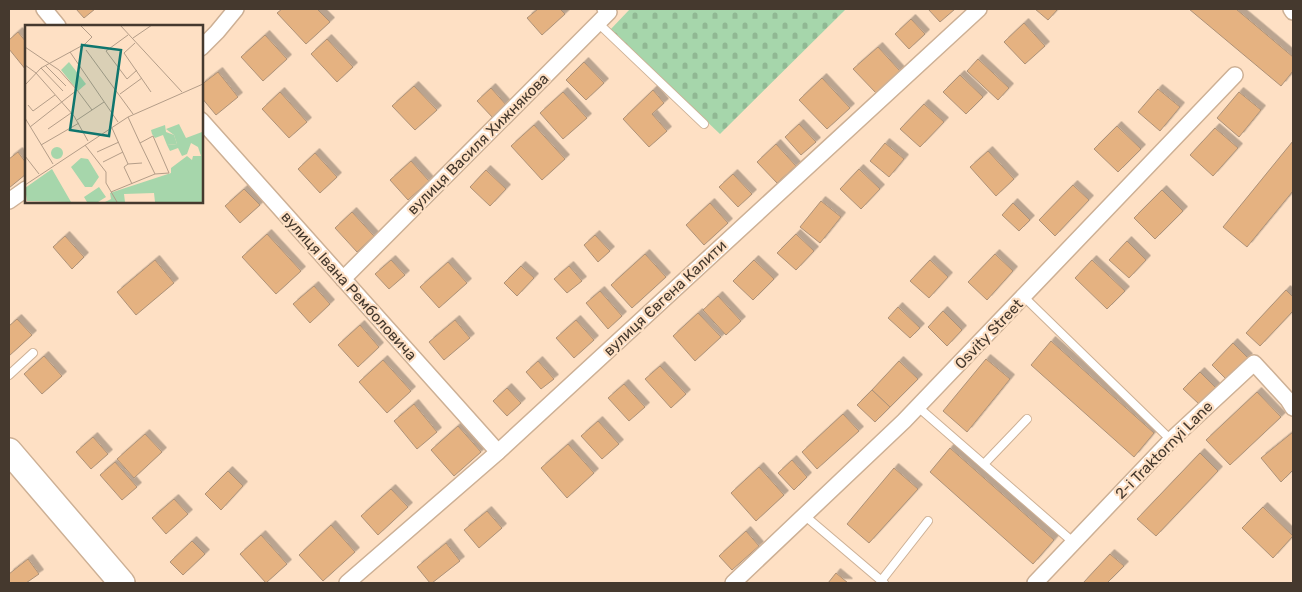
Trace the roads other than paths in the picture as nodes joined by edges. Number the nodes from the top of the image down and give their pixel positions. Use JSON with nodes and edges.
{"nodes":[{"id":1,"x":44,"y":9,"type":"edge"},
{"id":2,"x":236,"y":9,"type":"edge"},
{"id":3,"x":979,"y":9,"type":"edge"},
{"id":4,"x":1291,"y":9,"type":"edge"},
{"id":5,"x":609,"y":10,"type":"edge"},
{"id":6,"x":1293,"y":12,"type":"edge"},
{"id":7,"x":598,"y":24,"type":"junction"},
{"id":8,"x":57,"y":25,"type":"edge"},
{"id":9,"x":202,"y":47,"type":"edge"},
{"id":10,"x":1235,"y":76,"type":"dead end"},
{"id":11,"x":202,"y":121,"type":"edge"},
{"id":12,"x":704,"y":124,"type":"dead end"},
{"id":13,"x":25,"y":190,"type":"edge"},
{"id":14,"x":9,"y":201,"type":"edge"},
{"id":15,"x":344,"y":279,"type":"junction"},
{"id":16,"x":1024,"y":296,"type":"junction"},
{"id":17,"x":33,"y":353,"type":"dead end"},
{"id":18,"x":9,"y":375,"type":"edge"},
{"id":19,"x":918,"y":407,"type":"junction"},
{"id":20,"x":1293,"y":408,"type":"edge"},
{"id":21,"x":1027,"y":419,"type":"dead end"},
{"id":22,"x":1171,"y":440,"type":"junction"},
{"id":23,"x":9,"y":451,"type":"edge"},
{"id":24,"x":498,"y":452,"type":"junction"},
{"id":25,"x":984,"y":464,"type":"junction"},
{"id":26,"x":804,"y":515,"type":"junction"},
{"id":27,"x":928,"y":521,"type":"dead end"},
{"id":28,"x":1073,"y":542,"type":"junction"},
{"id":29,"x":883,"y":582,"type":"edge"},
{"id":30,"x":122,"y":583,"type":"edge"},
{"id":31,"x":347,"y":583,"type":"edge"},
{"id":32,"x":732,"y":583,"type":"edge"},
{"id":33,"x":1035,"y":583,"type":"edge"}],
"edges":[{"from":1,"to":8,"type":"street"},
{"from":2,"to":9,"type":"street"},
{"from":3,"to":24,"type":"street","name":"вулиця Євгена Калити"},
{"from":4,"to":6,"type":"street"},
{"from":5,"to":7,"type":"street","name":"вулиця Василя Хижнякова"},
{"from":7,"to":12,"type":"lane"},
{"from":7,"to":15,"type":"street","name":"вулиця Василя Хижнякова"},
{"from":10,"to":16,"type":"street","name":"Osvity Street"},
{"from":11,"to":15,"type":"street","name":"вулиця Івана Ремболовича"},
{"from":13,"to":14,"type":"street"},
{"from":15,"to":24,"type":"street","name":"вулиця Івана Ремболовича"},
{"from":16,"to":19,"type":"street","name":"Osvity Street"},
{"from":16,"to":22,"type":"lane"},
{"from":17,"to":18,"type":"lane"},
{"from":19,"to":25,"type":"lane"},
{"from":19,"to":26,"type":"street","name":"Osvity Street"},
{"from":20,"to":22,"type":"street","name":"2-i Traktornyi Lane"},
{"from":21,"to":25,"type":"lane"},
{"from":22,"to":28,"type":"street","name":"2-i Traktornyi Lane"},
{"from":23,"to":30,"type":"main road"},
{"from":24,"to":31,"type":"street","name":"вулиця Євгена Калити"},
{"from":25,"to":28,"type":"lane"},
{"from":26,"to":29,"type":"lane"},
{"from":26,"to":32,"type":"street","name":"Osvity Street"},
{"from":27,"to":29,"type":"lane"},
{"from":28,"to":33,"type":"street","name":"2-i Traktornyi Lane"}]}
